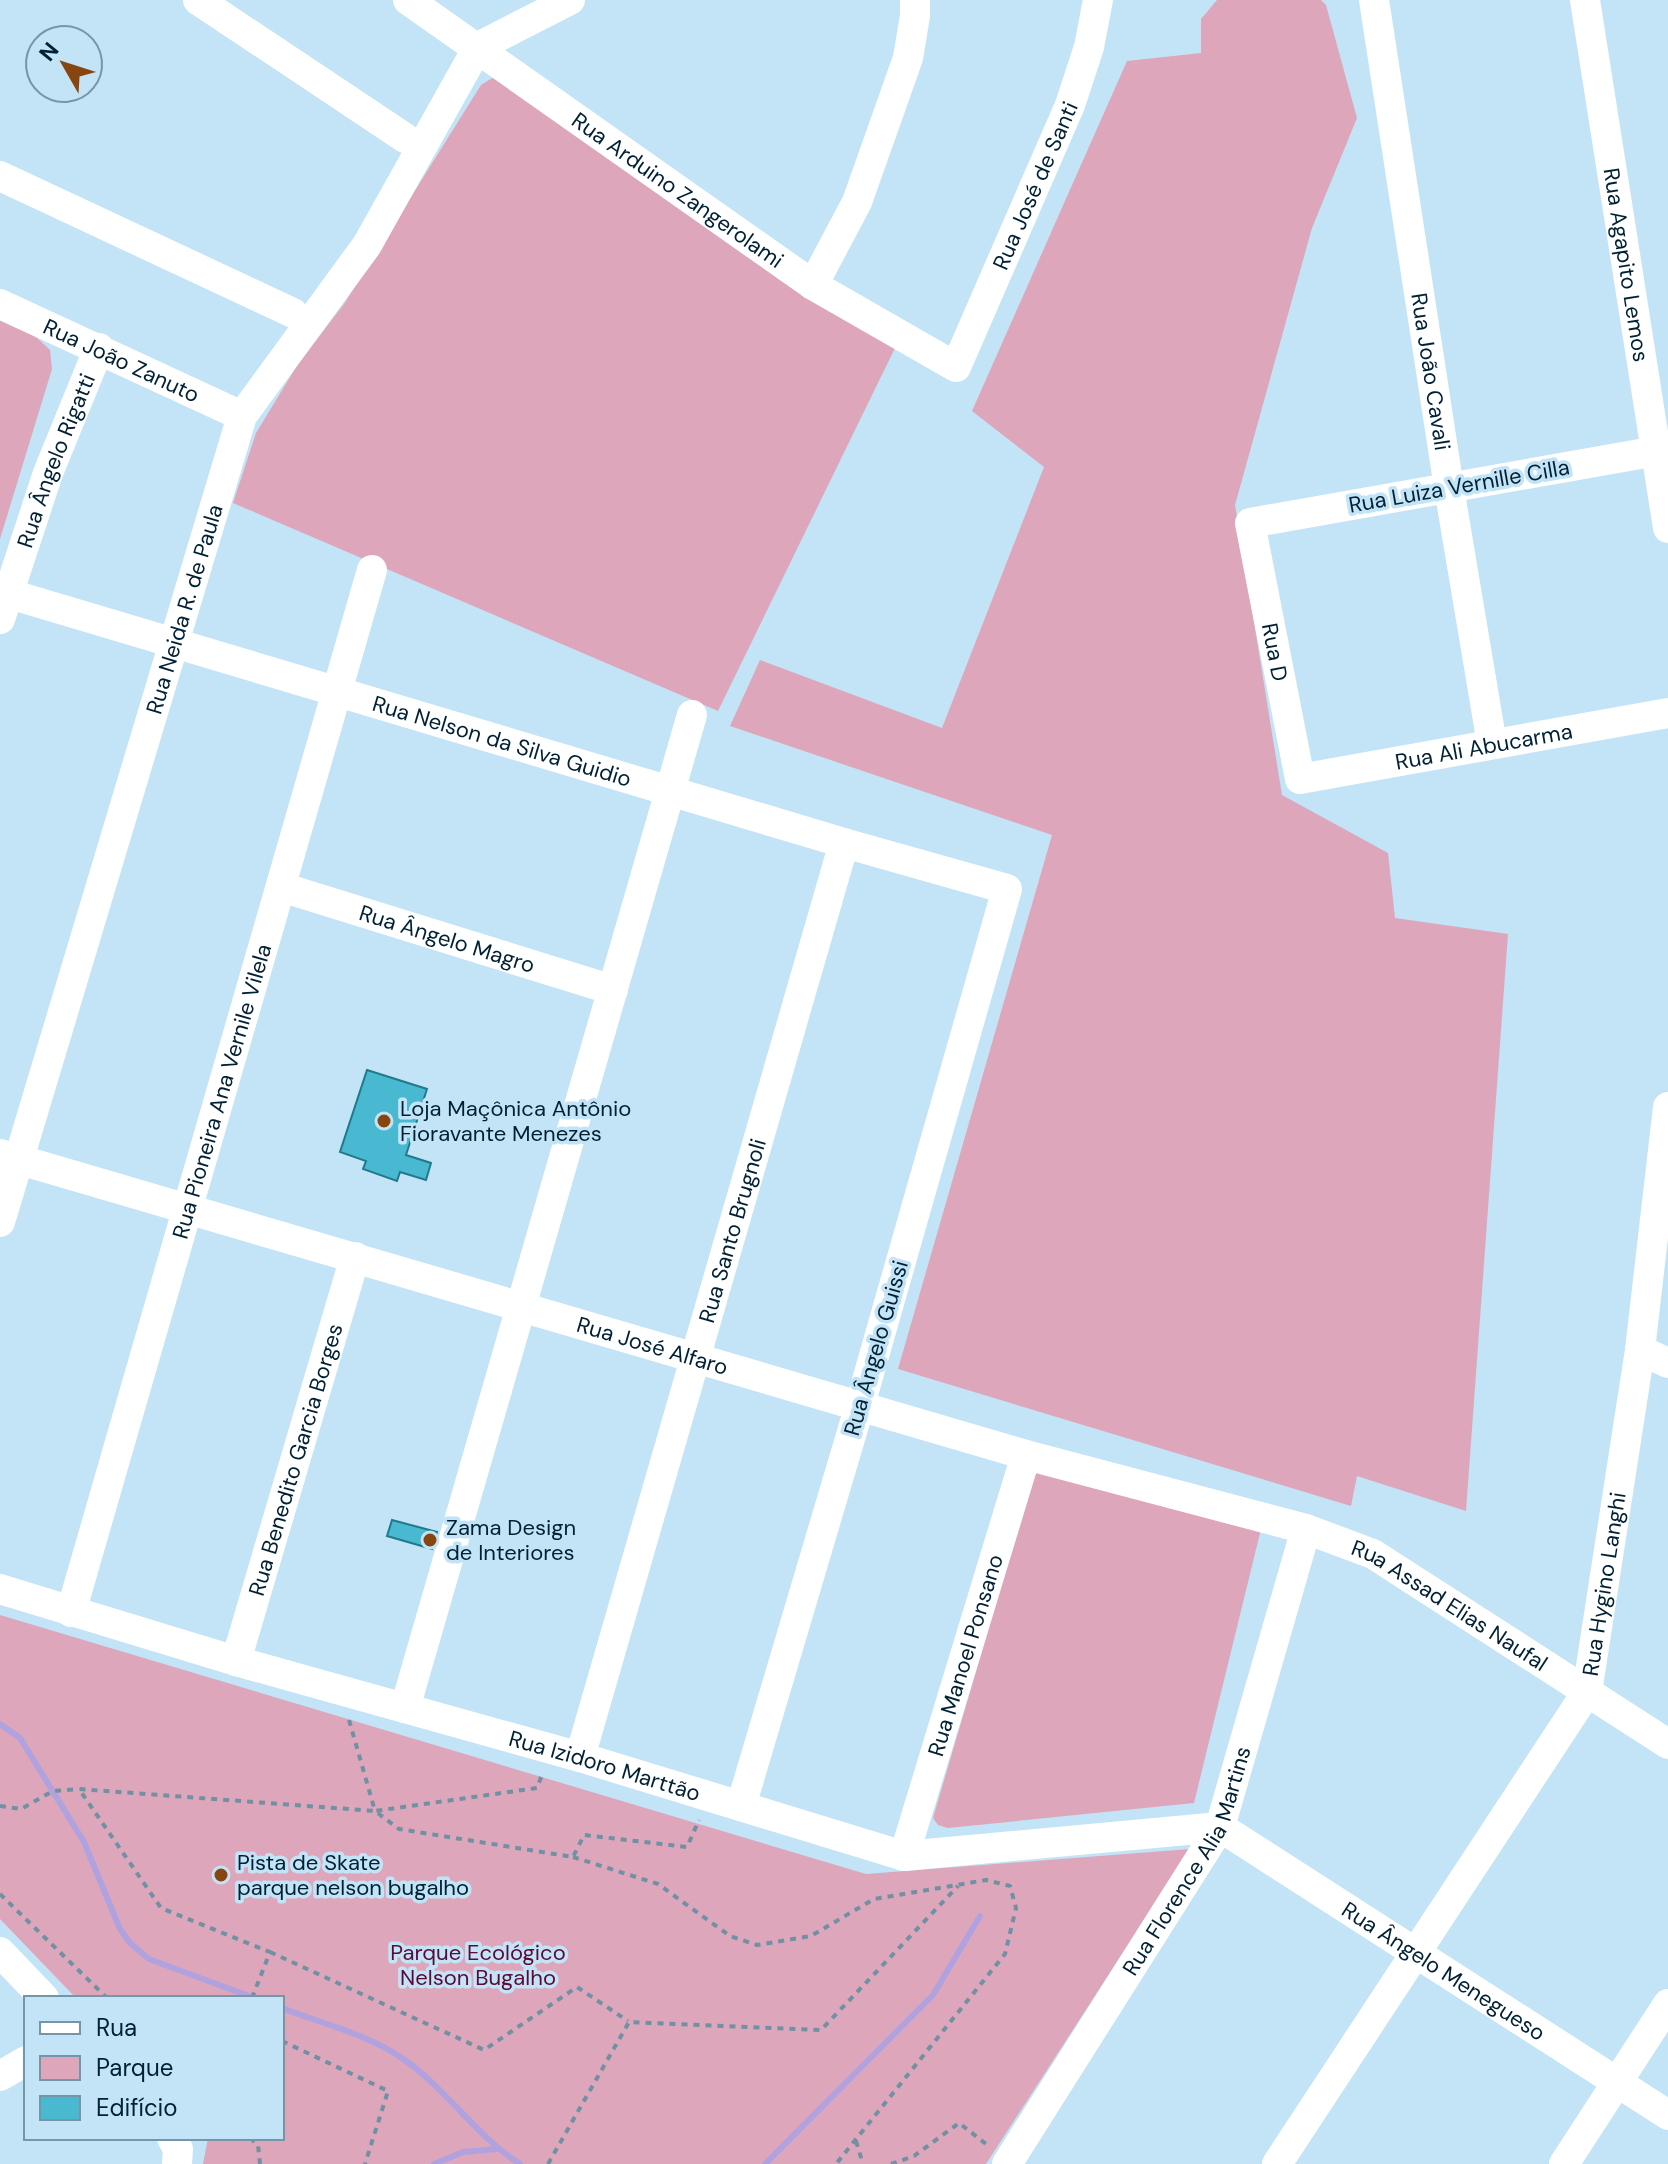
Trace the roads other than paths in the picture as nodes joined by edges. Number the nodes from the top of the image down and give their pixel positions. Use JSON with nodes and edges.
{"nodes":[{"id":1,"x":198,"y":0,"type":"edge"},
{"id":2,"x":408,"y":0,"type":"edge"},
{"id":3,"x":570,"y":0,"type":"edge"},
{"id":4,"x":915,"y":0,"type":"edge"},
{"id":5,"x":1098,"y":0,"type":"edge"},
{"id":6,"x":1374,"y":0,"type":"edge"},
{"id":7,"x":1585,"y":0,"type":"edge"},
{"id":8,"x":478,"y":47,"type":"junction"},
{"id":9,"x":405,"y":138,"type":"dead end"},
{"id":10,"x":0,"y":176,"type":"edge"},
{"id":11,"x":813,"y":285,"type":"junction"},
{"id":12,"x":0,"y":304,"type":"edge"},
{"id":13,"x":293,"y":313,"type":"dead end"},
{"id":14,"x":99,"y":348,"type":"junction"},
{"id":15,"x":956,"y":367,"type":"joint"},
{"id":16,"x":242,"y":416,"type":"junction"},
{"id":17,"x":1662,"y":450,"type":"edge"},
{"id":18,"x":1449,"y":488,"type":"junction"},
{"id":19,"x":1250,"y":523,"type":"joint"},
{"id":20,"x":1668,"y":528,"type":"edge"},
{"id":21,"x":372,"y":570,"type":"dead end"},
{"id":22,"x":3,"y":601,"type":"edge"},
{"id":23,"x":172,"y":643,"type":"junction"},
{"id":24,"x":337,"y":692,"type":"junction"},
{"id":25,"x":1668,"y":713,"type":"edge"},
{"id":26,"x":692,"y":715,"type":"dead end"},
{"id":27,"x":1492,"y":744,"type":"junction"},
{"id":28,"x":1300,"y":779,"type":"joint"},
{"id":29,"x":670,"y":791,"type":"junction"},
{"id":30,"x":844,"y":843,"type":"junction"},
{"id":31,"x":281,"y":887,"type":"junction"},
{"id":32,"x":1007,"y":889,"type":"joint"},
{"id":33,"x":613,"y":990,"type":"junction"},
{"id":34,"x":1668,"y":1107,"type":"edge"},
{"id":35,"x":9,"y":1156,"type":"edge"},
{"id":36,"x":187,"y":1209,"type":"junction"},
{"id":37,"x":0,"y":1222,"type":"edge"},
{"id":38,"x":355,"y":1257,"type":"junction"},
{"id":39,"x":522,"y":1306,"type":"junction"},
{"id":40,"x":1640,"y":1350,"type":"junction"},
{"id":41,"x":696,"y":1357,"type":"junction"},
{"id":42,"x":1668,"y":1363,"type":"edge"},
{"id":43,"x":860,"y":1405,"type":"junction"},
{"id":44,"x":1026,"y":1455,"type":"junction"},
{"id":45,"x":1306,"y":1529,"type":"junction"},
{"id":46,"x":0,"y":1589,"type":"edge"},
{"id":47,"x":71,"y":1612,"type":"junction"},
{"id":48,"x":236,"y":1661,"type":"junction"},
{"id":49,"x":1587,"y":1692,"type":"junction"},
{"id":50,"x":405,"y":1708,"type":"junction"},
{"id":51,"x":1668,"y":1744,"type":"edge"},
{"id":52,"x":580,"y":1757,"type":"junction"},
{"id":53,"x":741,"y":1806,"type":"junction"},
{"id":54,"x":1220,"y":1827,"type":"junction"},
{"id":55,"x":904,"y":1856,"type":"junction"},
{"id":56,"x":0,"y":1952,"type":"edge"},
{"id":57,"x":1415,"y":1953,"type":"junction"},
{"id":58,"x":42,"y":1996,"type":"edge"},
{"id":59,"x":1668,"y":2004,"type":"edge"},
{"id":60,"x":24,"y":2062,"type":"edge"},
{"id":61,"x":0,"y":2076,"type":"edge"},
{"id":62,"x":1617,"y":2083,"type":"junction"},
{"id":63,"x":1668,"y":2115,"type":"edge"},
{"id":64,"x":173,"y":2140,"type":"edge"},
{"id":65,"x":1008,"y":2162,"type":"edge"},
{"id":66,"x":177,"y":2164,"type":"edge"},
{"id":67,"x":1277,"y":2164,"type":"edge"},
{"id":68,"x":1564,"y":2164,"type":"edge"}],
"edges":[{"from":1,"to":9,"type":"street"},
{"from":2,"to":8,"type":"street","name":"Rua Arduino Zangerolami"},
{"from":3,"to":8,"type":"street"},
{"from":4,"to":11,"type":"street"},
{"from":5,"to":15,"type":"street","name":"Rua José de Santi"},
{"from":6,"to":18,"type":"street","name":"Rua João Cavali"},
{"from":7,"to":17,"type":"street","name":"Rua Agapito Lemos"},
{"from":8,"to":11,"type":"street","name":"Rua Arduino Zangerolami"},
{"from":8,"to":16,"type":"street","name":"Rua Neida R. de Paula"},
{"from":10,"to":13,"type":"street"},
{"from":11,"to":15,"type":"street","name":"Rua Arduino Zangerolami"},
{"from":12,"to":14,"type":"street","name":"Rua João Zanuto"},
{"from":14,"to":16,"type":"street","name":"Rua João Zanuto"},
{"from":14,"to":22,"type":"street","name":"Rua Ângelo Rigatti"},
{"from":16,"to":23,"type":"street","name":"Rua Neida R. de Paula"},
{"from":17,"to":18,"type":"street","name":"Rua Luiza Vernille Cilla"},
{"from":17,"to":20,"type":"street","name":"Rua Agapito Lemos"},
{"from":18,"to":19,"type":"street","name":"Rua Luiza Vernille Cilla"},
{"from":18,"to":27,"type":"street","name":"Rua João Cavali"},
{"from":19,"to":28,"type":"street","name":"Rua D"},
{"from":21,"to":24,"type":"street","name":"Rua Pioneira Ana Vernile Vilela"},
{"from":22,"to":23,"type":"street","name":"Rua Nelson da Silva Guidio"},
{"from":23,"to":24,"type":"street","name":"Rua Nelson da Silva Guidio"},
{"from":23,"to":35,"type":"street","name":"Rua Neida R. de Paula"},
{"from":24,"to":29,"type":"street","name":"Rua Nelson da Silva Guidio"},
{"from":24,"to":31,"type":"street","name":"Rua Pioneira Ana Vernile Vilela"},
{"from":25,"to":27,"type":"street","name":"Rua Ali Abucarma"},
{"from":26,"to":29,"type":"street"},
{"from":27,"to":28,"type":"street","name":"Rua Ali Abucarma"},
{"from":29,"to":30,"type":"street","name":"Rua Nelson da Silva Guidio"},
{"from":29,"to":33,"type":"street"},
{"from":30,"to":32,"type":"street","name":"Rua Nelson da Silva Guidio"},
{"from":30,"to":41,"type":"street","name":"Rua Santo Brugnoli"},
{"from":31,"to":33,"type":"street","name":"Rua Ângelo Magro"},
{"from":31,"to":36,"type":"street","name":"Rua Pioneira Ana Vernile Vilela"},
{"from":32,"to":43,"type":"street","name":"Rua Ângelo Guissi"},
{"from":33,"to":39,"type":"street"},
{"from":34,"to":40,"type":"street","name":"Rua Hygino Langhi"},
{"from":35,"to":36,"type":"street","name":"Rua José Alfaro"},
{"from":35,"to":37,"type":"street","name":"Rua Neida R. de Paula"},
{"from":36,"to":38,"type":"street","name":"Rua José Alfaro"},
{"from":36,"to":47,"type":"street","name":"Rua Pioneira Ana Vernile Vilela"},
{"from":38,"to":39,"type":"street","name":"Rua José Alfaro"},
{"from":38,"to":48,"type":"street","name":"Rua Benedito Garcia Borges"},
{"from":39,"to":41,"type":"street","name":"Rua José Alfaro"},
{"from":39,"to":50,"type":"street"},
{"from":40,"to":42,"type":"street"},
{"from":40,"to":49,"type":"street","name":"Rua Hygino Langhi"},
{"from":41,"to":43,"type":"street","name":"Rua José Alfaro"},
{"from":41,"to":52,"type":"street","name":"Rua Santo Brugnoli"},
{"from":43,"to":44,"type":"street","name":"Rua José Alfaro"},
{"from":43,"to":53,"type":"street","name":"Rua Ângelo Guissi"},
{"from":44,"to":45,"type":"street","name":"Rua José Alfaro"},
{"from":44,"to":55,"type":"street","name":"Rua Manoel Ponsano"},
{"from":45,"to":49,"type":"street","name":"Rua Assad Elias Naufal"},
{"from":45,"to":54,"type":"street","name":"Rua Florence Alia Martins"},
{"from":46,"to":47,"type":"street","name":"Rua Izidoro Marttão"},
{"from":47,"to":48,"type":"street","name":"Rua Izidoro Marttão"},
{"from":48,"to":50,"type":"street","name":"Rua Izidoro Marttão"},
{"from":49,"to":51,"type":"street","name":"Rua Assad Elias Naufal"},
{"from":49,"to":57,"type":"street","name":"Rua Hygino Langhi"},
{"from":50,"to":52,"type":"street","name":"Rua Izidoro Marttão"},
{"from":52,"to":53,"type":"street","name":"Rua Izidoro Marttão"},
{"from":53,"to":55,"type":"street","name":"Rua Izidoro Marttão"},
{"from":54,"to":55,"type":"street","name":"Rua Izidoro Marttão"},
{"from":54,"to":57,"type":"street","name":"Rua Ângelo Menegueso"},
{"from":54,"to":65,"type":"street","name":"Rua Florence Alia Martins"},
{"from":56,"to":58,"type":"street"},
{"from":57,"to":62,"type":"street","name":"Rua Ângelo Menegueso"},
{"from":57,"to":67,"type":"street","name":"Rua Hygino Langhi"},
{"from":59,"to":62,"type":"street"},
{"from":60,"to":61,"type":"street"},
{"from":62,"to":63,"type":"street","name":"Rua Ângelo Menegueso"},
{"from":62,"to":68,"type":"street"},
{"from":64,"to":66,"type":"street"}]}
